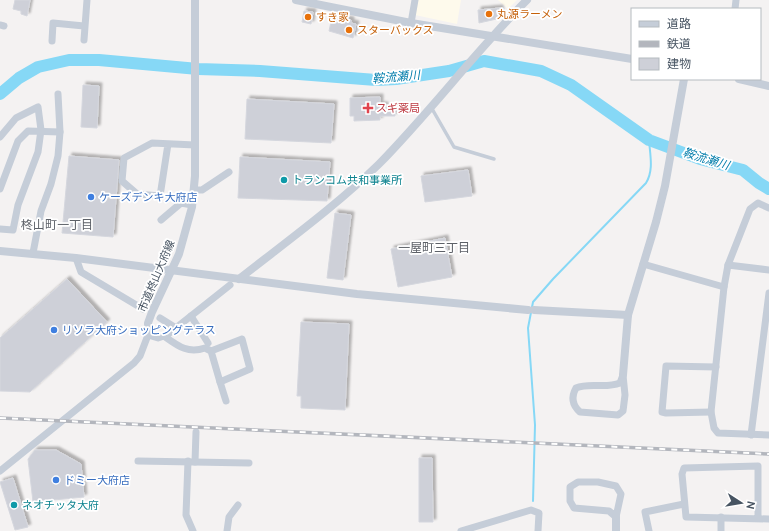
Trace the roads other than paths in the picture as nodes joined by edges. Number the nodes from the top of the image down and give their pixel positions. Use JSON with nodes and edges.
{"nodes":[{"id":1,"x":87,"y":0,"type":"edge"},
{"id":2,"x":195,"y":0,"type":"edge"},
{"id":3,"x":296,"y":0,"type":"edge"},
{"id":4,"x":415,"y":0,"type":"edge"},
{"id":5,"x":527,"y":0,"type":"edge"},
{"id":6,"x":411,"y":23,"type":"junction"},
{"id":7,"x":84,"y":26,"type":"junction"},
{"id":8,"x":492,"y":36,"type":"junction"},
{"id":9,"x":84,"y":40,"type":"dead end"},
{"id":10,"x":52,"y":41,"type":"dead end"},
{"id":11,"x":631,"y":59,"type":"edge"},
{"id":12,"x":684,"y":80,"type":"edge"},
{"id":13,"x":743,"y":80,"type":"edge"},
{"id":14,"x":769,"y":86,"type":"edge"},
{"id":15,"x":58,"y":94,"type":"dead end"},
{"id":16,"x":431,"y":106,"type":"junction"},
{"id":17,"x":41,"y":130,"type":"junction"},
{"id":18,"x":60,"y":132,"type":"junction"},
{"id":19,"x":0,"y":138,"type":"edge"},
{"id":20,"x":168,"y":144,"type":"junction"},
{"id":21,"x":195,"y":145,"type":"junction"},
{"id":22,"x":494,"y":159,"type":"dead end"},
{"id":23,"x":229,"y":172,"type":"dead end"},
{"id":24,"x":0,"y":189,"type":"edge"},
{"id":25,"x":194,"y":190,"type":"junction"},
{"id":26,"x":192,"y":205,"type":"junction"},
{"id":27,"x":769,"y":208,"type":"edge"},
{"id":28,"x":161,"y":220,"type":"dead end"},
{"id":29,"x":0,"y":229,"type":"edge"},
{"id":30,"x":0,"y":251,"type":"edge"},
{"id":31,"x":33,"y":253,"type":"junction"},
{"id":32,"x":76,"y":258,"type":"junction"},
{"id":33,"x":643,"y":264,"type":"junction"},
{"id":34,"x":728,"y":266,"type":"junction"},
{"id":35,"x":173,"y":270,"type":"junction"},
{"id":36,"x":769,"y":270,"type":"edge"},
{"id":37,"x":239,"y":280,"type":"junction"},
{"id":38,"x":230,"y":285,"type":"dead end"},
{"id":39,"x":724,"y":287,"type":"junction"},
{"id":40,"x":769,"y":293,"type":"edge"},
{"id":41,"x":143,"y":309,"type":"dead end"},
{"id":42,"x":628,"y":315,"type":"junction"},
{"id":43,"x":191,"y":316,"type":"junction"},
{"id":44,"x":160,"y":318,"type":"dead end"},
{"id":45,"x":176,"y":328,"type":"junction"},
{"id":46,"x":148,"y":335,"type":"junction"},
{"id":47,"x":164,"y":336,"type":"junction"},
{"id":48,"x":208,"y":343,"type":"dead end"},
{"id":49,"x":211,"y":351,"type":"junction"},
{"id":50,"x":716,"y":367,"type":"junction"},
{"id":51,"x":623,"y":375,"type":"junction"},
{"id":52,"x":220,"y":382,"type":"junction"},
{"id":53,"x":226,"y":401,"type":"dead end"},
{"id":54,"x":711,"y":412,"type":"junction"},
{"id":55,"x":196,"y":432,"type":"dead end"},
{"id":56,"x":751,"y":435,"type":"junction"},
{"id":57,"x":769,"y":435,"type":"edge"},
{"id":58,"x":138,"y":461,"type":"dead end"},
{"id":59,"x":192,"y":462,"type":"junction"},
{"id":60,"x":249,"y":463,"type":"dead end"},
{"id":61,"x":0,"y":471,"type":"edge"},
{"id":62,"x":684,"y":504,"type":"junction"},
{"id":63,"x":238,"y":505,"type":"dead end"},
{"id":64,"x":616,"y":517,"type":"junction"},
{"id":65,"x":721,"y":517,"type":"junction"},
{"id":66,"x":758,"y":519,"type":"junction"},
{"id":67,"x":769,"y":519,"type":"edge"},
{"id":68,"x":193,"y":531,"type":"edge"},
{"id":69,"x":227,"y":531,"type":"edge"},
{"id":70,"x":460,"y":531,"type":"edge"},
{"id":71,"x":538,"y":531,"type":"edge"},
{"id":72,"x":616,"y":531,"type":"edge"},
{"id":73,"x":649,"y":531,"type":"edge"},
{"id":74,"x":721,"y":531,"type":"edge"}],
"edges":[{"from":1,"to":7,"type":"street"},
{"from":2,"to":21,"type":"street","name":"市道柊山大府線"},
{"from":3,"to":6,"type":"street"},
{"from":4,"to":6,"type":"street"},
{"from":5,"to":8,"type":"street"},
{"from":6,"to":8,"type":"street"},
{"from":7,"to":9,"type":"street"},
{"from":7,"to":10,"type":"street"},
{"from":8,"to":11,"type":"street"},
{"from":8,"to":16,"type":"street"},
{"from":12,"to":33,"type":"street"},
{"from":13,"to":14,"type":"street"},
{"from":15,"to":18,"type":"street"},
{"from":16,"to":22,"type":"lane"},
{"from":16,"to":37,"type":"street"},
{"from":17,"to":18,"type":"street"},
{"from":17,"to":19,"type":"street"},
{"from":17,"to":24,"type":"street"},
{"from":17,"to":29,"type":"street"},
{"from":18,"to":31,"type":"street"},
{"from":20,"to":20,"type":"street"},
{"from":20,"to":21,"type":"street"},
{"from":21,"to":25,"type":"street","name":"市道柊山大府線"},
{"from":23,"to":25,"type":"street"},
{"from":25,"to":26,"type":"street","name":"市道柊山大府線"},
{"from":26,"to":28,"type":"street"},
{"from":26,"to":35,"type":"street","name":"市道柊山大府線"},
{"from":27,"to":34,"type":"street"},
{"from":30,"to":31,"type":"street"},
{"from":31,"to":32,"type":"street"},
{"from":32,"to":35,"type":"street"},
{"from":32,"to":41,"type":"street"},
{"from":33,"to":39,"type":"street"},
{"from":33,"to":42,"type":"street"},
{"from":34,"to":36,"type":"street"},
{"from":34,"to":39,"type":"street"},
{"from":35,"to":37,"type":"street"},
{"from":35,"to":46,"type":"street","name":"市道柊山大府線"},
{"from":37,"to":42,"type":"street"},
{"from":38,"to":43,"type":"street"},
{"from":39,"to":50,"type":"street"},
{"from":40,"to":56,"type":"street"},
{"from":42,"to":51,"type":"street"},
{"from":43,"to":45,"type":"street"},
{"from":43,"to":48,"type":"street"},
{"from":44,"to":45,"type":"street"},
{"from":45,"to":47,"type":"street"},
{"from":46,"to":47,"type":"street"},
{"from":46,"to":61,"type":"street","name":"市道柊山大府線"},
{"from":47,"to":49,"type":"street"},
{"from":49,"to":52,"type":"street"},
{"from":49,"to":52,"type":"street"},
{"from":50,"to":54,"type":"street"},
{"from":50,"to":54,"type":"street"},
{"from":51,"to":51,"type":"street"},
{"from":52,"to":53,"type":"street"},
{"from":54,"to":56,"type":"street"},
{"from":55,"to":59,"type":"street"},
{"from":56,"to":57,"type":"street"},
{"from":58,"to":59,"type":"street"},
{"from":59,"to":60,"type":"street"},
{"from":59,"to":68,"type":"street"},
{"from":62,"to":65,"type":"street"},
{"from":62,"to":66,"type":"street"},
{"from":62,"to":73,"type":"street"},
{"from":63,"to":69,"type":"street"},
{"from":64,"to":64,"type":"street"},
{"from":64,"to":72,"type":"street"},
{"from":65,"to":66,"type":"street"},
{"from":65,"to":74,"type":"street"},
{"from":66,"to":67,"type":"street"},
{"from":70,"to":71,"type":"street"}]}
